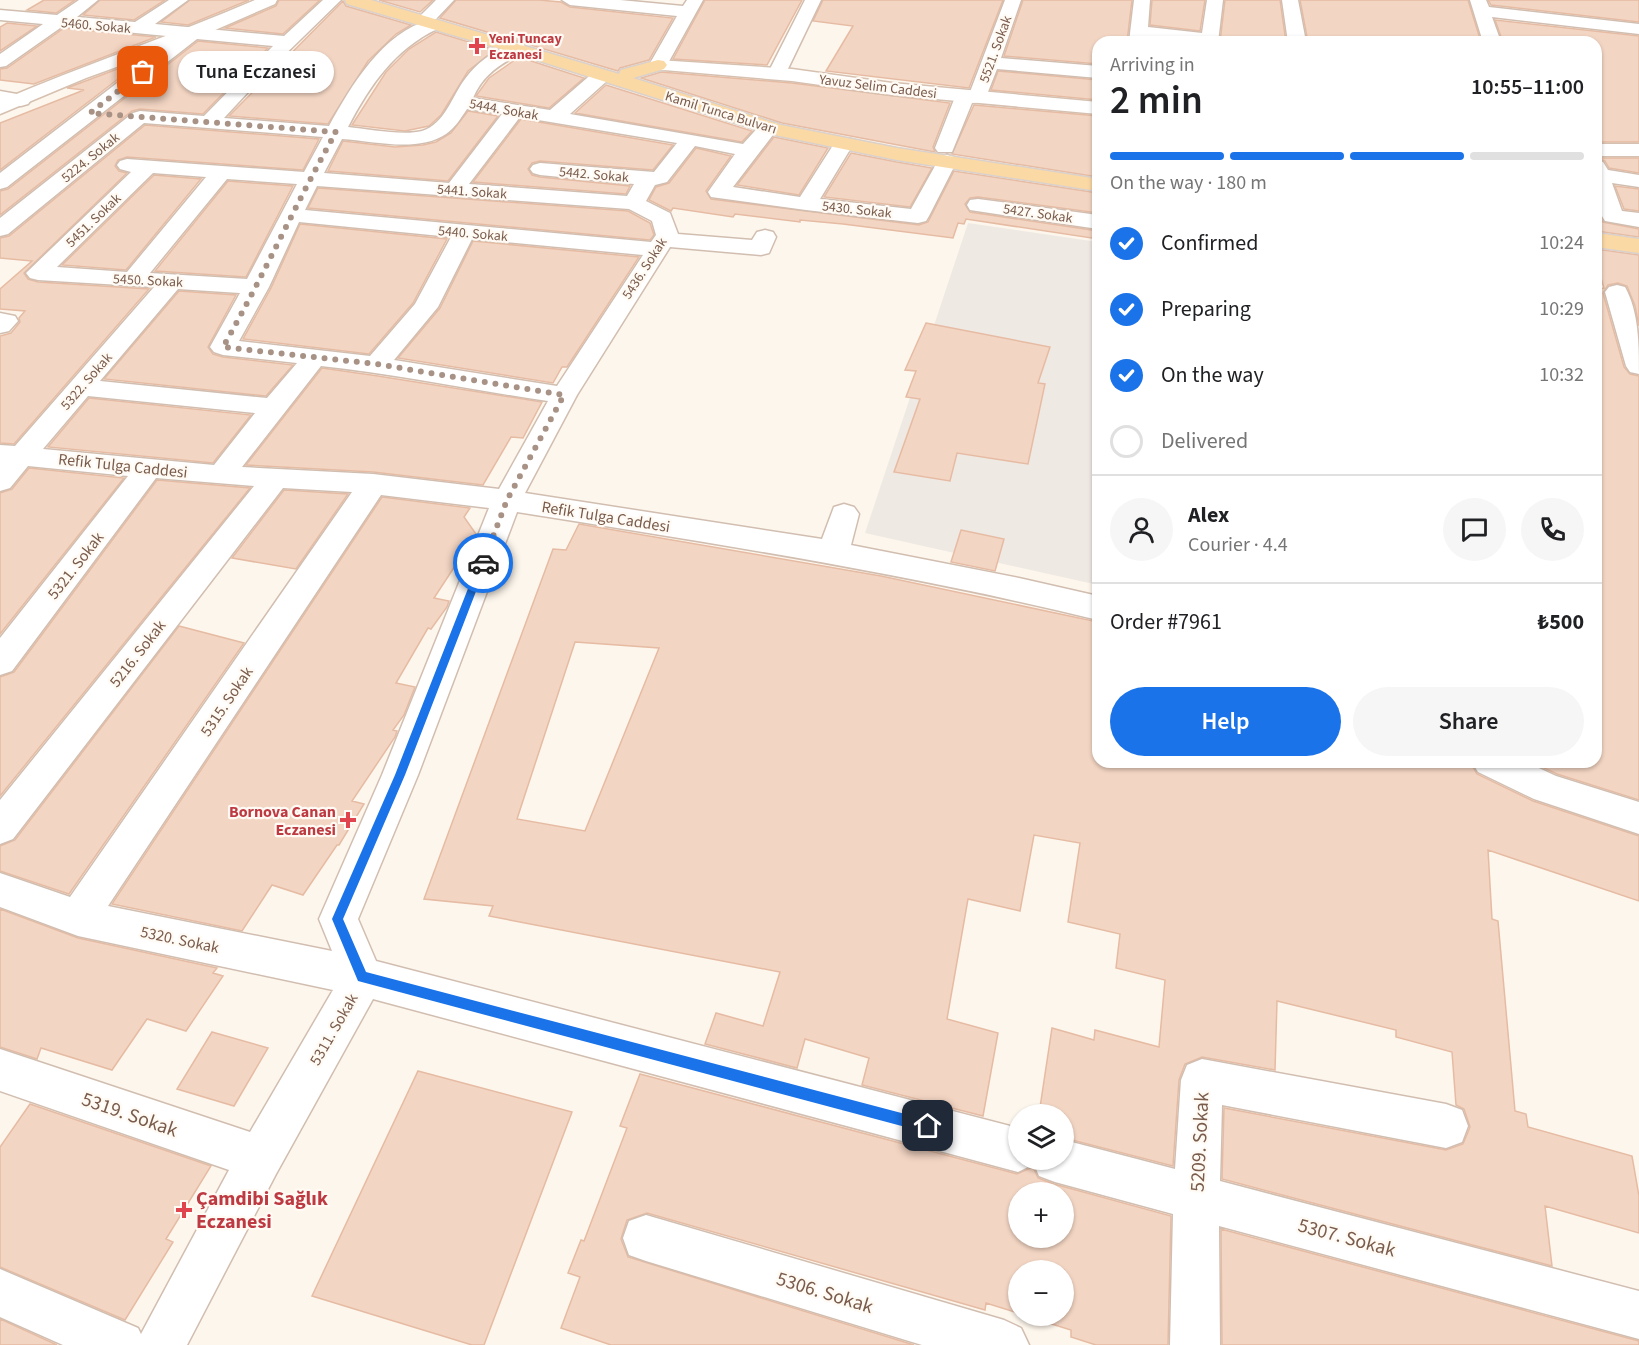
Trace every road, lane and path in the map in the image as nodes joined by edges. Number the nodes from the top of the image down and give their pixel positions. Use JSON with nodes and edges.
{"nodes":[{"id":1,"x":90,"y":0,"type":"edge"},
{"id":2,"x":180,"y":0,"type":"edge"},
{"id":3,"x":269,"y":0,"type":"edge"},
{"id":4,"x":333,"y":0,"type":"edge"},
{"id":5,"x":353,"y":0,"type":"edge"},
{"id":6,"x":378,"y":0,"type":"edge"},
{"id":7,"x":446,"y":0,"type":"edge"},
{"id":8,"x":570,"y":0,"type":"edge"},
{"id":9,"x":813,"y":0,"type":"edge"},
{"id":10,"x":1013,"y":0,"type":"edge"},
{"id":11,"x":1142,"y":0,"type":"edge"},
{"id":12,"x":1215,"y":0,"type":"edge"},
{"id":13,"x":1290,"y":0,"type":"edge"},
{"id":14,"x":1480,"y":5,"type":"edge"},
{"id":15,"x":691,"y":6,"type":"edge"},
{"id":16,"x":0,"y":15,"type":"edge"},
{"id":17,"x":430,"y":20,"type":"junction"},
{"id":18,"x":58,"y":21,"type":"junction"},
{"id":19,"x":137,"y":28,"type":"junction"},
{"id":20,"x":1639,"y":29,"type":"edge"},
{"id":21,"x":193,"y":33,"type":"junction"},
{"id":22,"x":1139,"y":36,"type":"edge"},
{"id":23,"x":1210,"y":36,"type":"edge"},
{"id":24,"x":1297,"y":36,"type":"edge"},
{"id":25,"x":1490,"y":36,"type":"edge"},
{"id":26,"x":288,"y":42,"type":"junction"},
{"id":27,"x":517,"y":48,"type":"junction"},
{"id":28,"x":0,"y":62,"type":"edge"},
{"id":29,"x":991,"y":63,"type":"junction"},
{"id":30,"x":658,"y":65,"type":"junction"},
{"id":31,"x":1092,"y":71,"type":"edge"},
{"id":32,"x":628,"y":74,"type":"junction"},
{"id":33,"x":776,"y":75,"type":"junction"},
{"id":34,"x":601,"y":76,"type":"junction"},
{"id":35,"x":0,"y":97,"type":"edge"},
{"id":36,"x":971,"y":97,"type":"junction"},
{"id":37,"x":21,"y":100,"type":"junction"},
{"id":38,"x":462,"y":102,"type":"junction"},
{"id":39,"x":1092,"y":107,"type":"edge"},
{"id":40,"x":0,"y":108,"type":"edge"},
{"id":41,"x":515,"y":111,"type":"junction"},
{"id":42,"x":90,"y":113,"type":"junction"},
{"id":43,"x":140,"y":117,"type":"junction"},
{"id":44,"x":553,"y":118,"type":"junction"},
{"id":45,"x":208,"y":123,"type":"junction"},
{"id":46,"x":769,"y":127,"type":"junction"},
{"id":47,"x":336,"y":132,"type":"junction"},
{"id":48,"x":690,"y":139,"type":"junction"},
{"id":49,"x":844,"y":143,"type":"junction"},
{"id":50,"x":748,"y":150,"type":"junction"},
{"id":51,"x":1602,"y":150,"type":"edge"},
{"id":52,"x":1639,"y":150,"type":"edge"},
{"id":53,"x":946,"y":154,"type":"junction"},
{"id":54,"x":84,"y":162,"type":"junction"},
{"id":55,"x":148,"y":167,"type":"junction"},
{"id":56,"x":540,"y":169,"type":"dead end"},
{"id":57,"x":1092,"y":169,"type":"edge"},
{"id":58,"x":221,"y":172,"type":"junction"},
{"id":59,"x":1602,"y":172,"type":"edge"},
{"id":60,"x":310,"y":179,"type":"junction"},
{"id":61,"x":648,"y":179,"type":"junction"},
{"id":62,"x":1639,"y":181,"type":"edge"},
{"id":63,"x":0,"y":183,"type":"edge"},
{"id":64,"x":1602,"y":183,"type":"edge"},
{"id":65,"x":1092,"y":184,"type":"edge"},
{"id":66,"x":454,"y":190,"type":"junction"},
{"id":67,"x":634,"y":202,"type":"junction"},
{"id":68,"x":806,"y":204,"type":"junction"},
{"id":69,"x":978,"y":205,"type":"dead end"},
{"id":70,"x":291,"y":214,"type":"junction"},
{"id":71,"x":1639,"y":220,"type":"edge"},
{"id":72,"x":1092,"y":221,"type":"edge"},
{"id":73,"x":0,"y":229,"type":"edge"},
{"id":74,"x":464,"y":232,"type":"junction"},
{"id":75,"x":765,"y":237,"type":"dead end"},
{"id":76,"x":1602,"y":241,"type":"edge"},
{"id":77,"x":659,"y":244,"type":"junction"},
{"id":78,"x":1639,"y":246,"type":"edge"},
{"id":79,"x":1602,"y":258,"type":"edge"},
{"id":80,"x":1639,"y":263,"type":"edge"},
{"id":81,"x":38,"y":273,"type":"joint"},
{"id":82,"x":132,"y":280,"type":"junction"},
{"id":83,"x":172,"y":281,"type":"junction"},
{"id":84,"x":257,"y":287,"type":"junction"},
{"id":85,"x":1617,"y":292,"type":"edge"},
{"id":86,"x":0,"y":320,"type":"edge"},
{"id":87,"x":0,"y":326,"type":"edge"},
{"id":88,"x":315,"y":357,"type":"junction"},
{"id":89,"x":376,"y":364,"type":"junction"},
{"id":90,"x":1639,"y":366,"type":"edge"},
{"id":91,"x":82,"y":387,"type":"junction"},
{"id":92,"x":564,"y":395,"type":"junction"},
{"id":93,"x":274,"y":407,"type":"junction"},
{"id":94,"x":11,"y":455,"type":"edge"},
{"id":95,"x":149,"y":468,"type":"junction"},
{"id":96,"x":221,"y":475,"type":"junction"},
{"id":97,"x":274,"y":479,"type":"junction"},
{"id":98,"x":0,"y":481,"type":"edge"},
{"id":99,"x":373,"y":484,"type":"junction"},
{"id":100,"x":507,"y":500,"type":"junction"},
{"id":101,"x":844,"y":514,"type":"dead end"},
{"id":102,"x":834,"y":552,"type":"junction"},
{"id":103,"x":1092,"y":607,"type":"edge"},
{"id":104,"x":0,"y":662,"type":"edge"},
{"id":105,"x":1503,"y":768,"type":"edge"},
{"id":106,"x":1639,"y":818,"type":"edge"},
{"id":107,"x":0,"y":828,"type":"edge"},
{"id":108,"x":0,"y":890,"type":"edge"},
{"id":109,"x":78,"y":918,"type":"junction"},
{"id":110,"x":363,"y":977,"type":"junction"},
{"id":111,"x":0,"y":1070,"type":"edge"},
{"id":112,"x":1446,"y":1126,"type":"dead end"},
{"id":113,"x":1008,"y":1147,"type":"edge"},
{"id":114,"x":260,"y":1158,"type":"junction"},
{"id":115,"x":1074,"y":1165,"type":"edge"},
{"id":116,"x":1196,"y":1197,"type":"junction"},
{"id":117,"x":646,"y":1238,"type":"dead end"},
{"id":118,"x":0,"y":1293,"type":"edge"},
{"id":119,"x":1639,"y":1315,"type":"edge"},
{"id":120,"x":121,"y":1345,"type":"edge"},
{"id":121,"x":161,"y":1345,"type":"edge"},
{"id":122,"x":1004,"y":1345,"type":"edge"},
{"id":123,"x":1195,"y":1345,"type":"edge"}],
"edges":[{"from":1,"to":18,"type":"street"},
{"from":2,"to":19,"type":"street"},
{"from":3,"to":21,"type":"street"},
{"from":4,"to":26,"type":"street"},
{"from":5,"to":17,"type":"main road","name":"Kamil Tunca Bulvarı"},
{"from":6,"to":17,"type":"main road","name":"Kamil Tunca Bulvarı"},
{"from":7,"to":17,"type":"street"},
{"from":8,"to":15,"type":"street"},
{"from":9,"to":33,"type":"street"},
{"from":10,"to":29,"type":"street","name":"5521. Sokak"},
{"from":11,"to":22,"type":"street"},
{"from":12,"to":23,"type":"street"},
{"from":13,"to":24,"type":"street"},
{"from":14,"to":20,"type":"street"},
{"from":14,"to":25,"type":"street"},
{"from":15,"to":30,"type":"street"},
{"from":16,"to":18,"type":"street","name":"5460. Sokak"},
{"from":17,"to":27,"type":"main road","name":"Kamil Tunca Bulvarı"},
{"from":17,"to":32,"type":"main road","name":"Kamil Tunca Bulvarı"},
{"from":17,"to":47,"type":"street"},
{"from":18,"to":19,"type":"street","name":"5460. Sokak"},
{"from":18,"to":28,"type":"street"},
{"from":19,"to":21,"type":"street","name":"5460. Sokak"},
{"from":21,"to":26,"type":"street","name":"5460. Sokak"},
{"from":21,"to":37,"type":"street"},
{"from":21,"to":42,"type":"street"},
{"from":26,"to":45,"type":"street"},
{"from":27,"to":34,"type":"main road","name":"Kamil Tunca Bulvarı"},
{"from":27,"to":38,"type":"street","name":"5444. Sokak"},
{"from":29,"to":31,"type":"street"},
{"from":29,"to":36,"type":"street","name":"5521. Sokak"},
{"from":30,"to":32,"type":"main road"},
{"from":30,"to":33,"type":"street","name":"Yavuz Selim Caddesi"},
{"from":32,"to":53,"type":"main road","name":"Kamil Tunca Bulvarı"},
{"from":33,"to":36,"type":"street","name":"Yavuz Selim Caddesi"},
{"from":34,"to":44,"type":"street","name":"5444. Sokak"},
{"from":34,"to":46,"type":"main road","name":"Kamil Tunca Bulvarı"},
{"from":35,"to":37,"type":"street"},
{"from":36,"to":39,"type":"street","name":"Yavuz Selim Caddesi"},
{"from":36,"to":53,"type":"street","name":"5521. Sokak"},
{"from":37,"to":40,"type":"street"},
{"from":38,"to":41,"type":"street","name":"5444. Sokak"},
{"from":38,"to":47,"type":"street"},
{"from":41,"to":44,"type":"street","name":"5444. Sokak"},
{"from":41,"to":66,"type":"street"},
{"from":42,"to":43,"type":"street"},
{"from":42,"to":63,"type":"street"},
{"from":43,"to":45,"type":"street"},
{"from":43,"to":54,"type":"street","name":"5224. Sokak"},
{"from":44,"to":48,"type":"street","name":"5444. Sokak"},
{"from":45,"to":47,"type":"street"},
{"from":46,"to":49,"type":"main road","name":"Kamil Tunca Bulvarı"},
{"from":46,"to":50,"type":"street"},
{"from":47,"to":60,"type":"street"},
{"from":48,"to":50,"type":"street"},
{"from":48,"to":61,"type":"street"},
{"from":49,"to":53,"type":"main road","name":"Kamil Tunca Bulvarı"},
{"from":49,"to":68,"type":"street","name":"5430. Sokak"},
{"from":50,"to":68,"type":"street"},
{"from":51,"to":52,"type":"street"},
{"from":53,"to":57,"type":"main road","name":"Kamil Tunca Bulvarı"},
{"from":53,"to":65,"type":"main road","name":"Kamil Tunca Bulvarı"},
{"from":53,"to":68,"type":"street","name":"5430. Sokak"},
{"from":54,"to":55,"type":"street","name":"5441. Sokak"},
{"from":54,"to":73,"type":"street","name":"5224. Sokak"},
{"from":55,"to":58,"type":"street","name":"5441. Sokak"},
{"from":55,"to":81,"type":"street","name":"5451. Sokak"},
{"from":56,"to":61,"type":"street","name":"5442. Sokak"},
{"from":58,"to":60,"type":"street","name":"5441. Sokak"},
{"from":58,"to":82,"type":"street"},
{"from":59,"to":62,"type":"street"},
{"from":60,"to":66,"type":"street","name":"5441. Sokak"},
{"from":60,"to":70,"type":"street"},
{"from":61,"to":67,"type":"street"},
{"from":64,"to":71,"type":"street"},
{"from":66,"to":67,"type":"street","name":"5441. Sokak"},
{"from":67,"to":77,"type":"street","name":"5436. Sokak"},
{"from":69,"to":72,"type":"street","name":"5427. Sokak"},
{"from":70,"to":74,"type":"street","name":"5440. Sokak"},
{"from":70,"to":84,"type":"street"},
{"from":74,"to":77,"type":"street","name":"5440. Sokak"},
{"from":74,"to":89,"type":"street"},
{"from":75,"to":77,"type":"street","name":"5440. Sokak"},
{"from":76,"to":78,"type":"main road"},
{"from":77,"to":92,"type":"street","name":"5436. Sokak"},
{"from":79,"to":80,"type":"main road"},
{"from":81,"to":82,"type":"street","name":"5450. Sokak"},
{"from":82,"to":83,"type":"street","name":"5450. Sokak"},
{"from":83,"to":84,"type":"street","name":"5450. Sokak"},
{"from":83,"to":91,"type":"street","name":"5322. Sokak"},
{"from":84,"to":88,"type":"street"},
{"from":85,"to":90,"type":"street"},
{"from":86,"to":87,"type":"street"},
{"from":88,"to":89,"type":"street"},
{"from":88,"to":93,"type":"street"},
{"from":89,"to":92,"type":"street"},
{"from":91,"to":93,"type":"street"},
{"from":91,"to":94,"type":"street","name":"5322. Sokak"},
{"from":92,"to":100,"type":"street","name":"5436. Sokak"},
{"from":93,"to":96,"type":"street"},
{"from":94,"to":95,"type":"street","name":"Refik Tulga Caddesi"},
{"from":94,"to":98,"type":"street","name":"5322. Sokak"},
{"from":95,"to":96,"type":"street","name":"Refik Tulga Caddesi"},
{"from":95,"to":104,"type":"street","name":"5321. Sokak"},
{"from":96,"to":97,"type":"street","name":"Refik Tulga Caddesi"},
{"from":97,"to":99,"type":"street","name":"Refik Tulga Caddesi"},
{"from":97,"to":107,"type":"street","name":"5216. Sokak"},
{"from":99,"to":100,"type":"street","name":"Refik Tulga Caddesi"},
{"from":99,"to":109,"type":"street","name":"5315. Sokak"},
{"from":100,"to":102,"type":"street","name":"Refik Tulga Caddesi"},
{"from":100,"to":110,"type":"street","name":"5311. Sokak"},
{"from":101,"to":102,"type":"street"},
{"from":102,"to":103,"type":"street","name":"Refik Tulga Caddesi"},
{"from":105,"to":106,"type":"street"},
{"from":108,"to":109,"type":"street","name":"5320. Sokak"},
{"from":109,"to":110,"type":"street","name":"5320. Sokak"},
{"from":110,"to":113,"type":"street"},
{"from":110,"to":114,"type":"street","name":"5311. Sokak"},
{"from":111,"to":114,"type":"street","name":"5319. Sokak"},
{"from":112,"to":116,"type":"street","name":"5209. Sokak"},
{"from":114,"to":121,"type":"street","name":"5311. Sokak"},
{"from":115,"to":116,"type":"street","name":"5307. Sokak"},
{"from":116,"to":119,"type":"street","name":"5307. Sokak"},
{"from":116,"to":123,"type":"street","name":"5209. Sokak"},
{"from":117,"to":122,"type":"street","name":"5306. Sokak"},
{"from":118,"to":120,"type":"street"}]}
